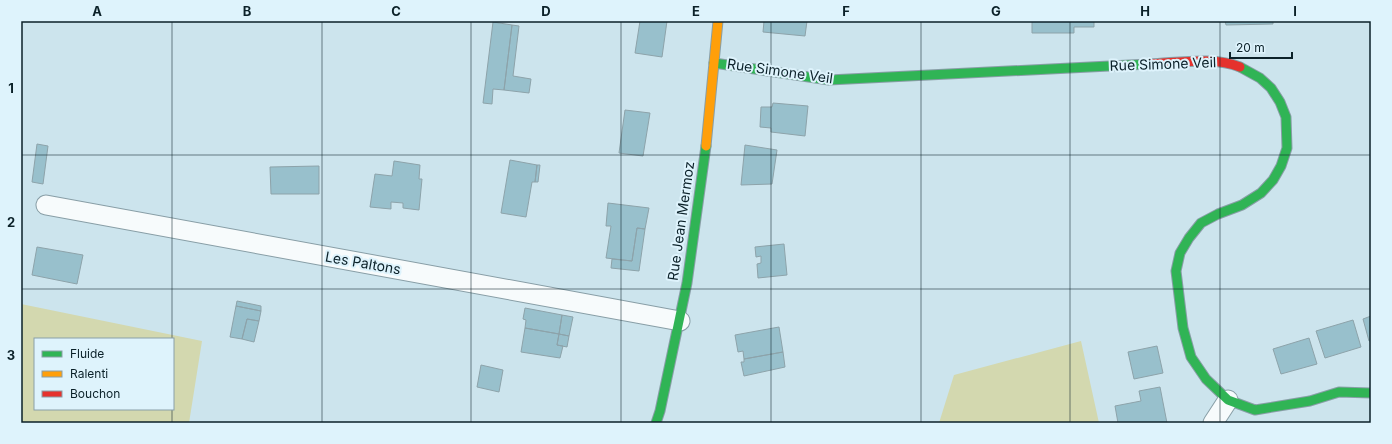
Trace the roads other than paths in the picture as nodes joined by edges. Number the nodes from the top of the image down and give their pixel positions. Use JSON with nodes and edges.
{"nodes":[{"id":1,"x":718,"y":21,"type":"edge"},
{"id":2,"x":714,"y":62,"type":"junction"},
{"id":3,"x":46,"y":205,"type":"dead end"},
{"id":4,"x":680,"y":321,"type":"junction"},
{"id":5,"x":1371,"y":393,"type":"edge"},
{"id":6,"x":1228,"y":400,"type":"junction"},
{"id":7,"x":656,"y":423,"type":"edge"},
{"id":8,"x":1213,"y":423,"type":"edge"}],
"edges":[{"from":1,"to":2,"type":"street","name":"Rue Jean Mermoz"},
{"from":2,"to":4,"type":"street","name":"Rue Jean Mermoz"},
{"from":2,"to":6,"type":"street","name":"Rue Simone Veil"},
{"from":3,"to":4,"type":"street","name":"Les Paltons"},
{"from":4,"to":7,"type":"street","name":"Rue Jean Mermoz"},
{"from":5,"to":6,"type":"street","name":"Rue Simone Veil"},
{"from":6,"to":8,"type":"street"}]}
